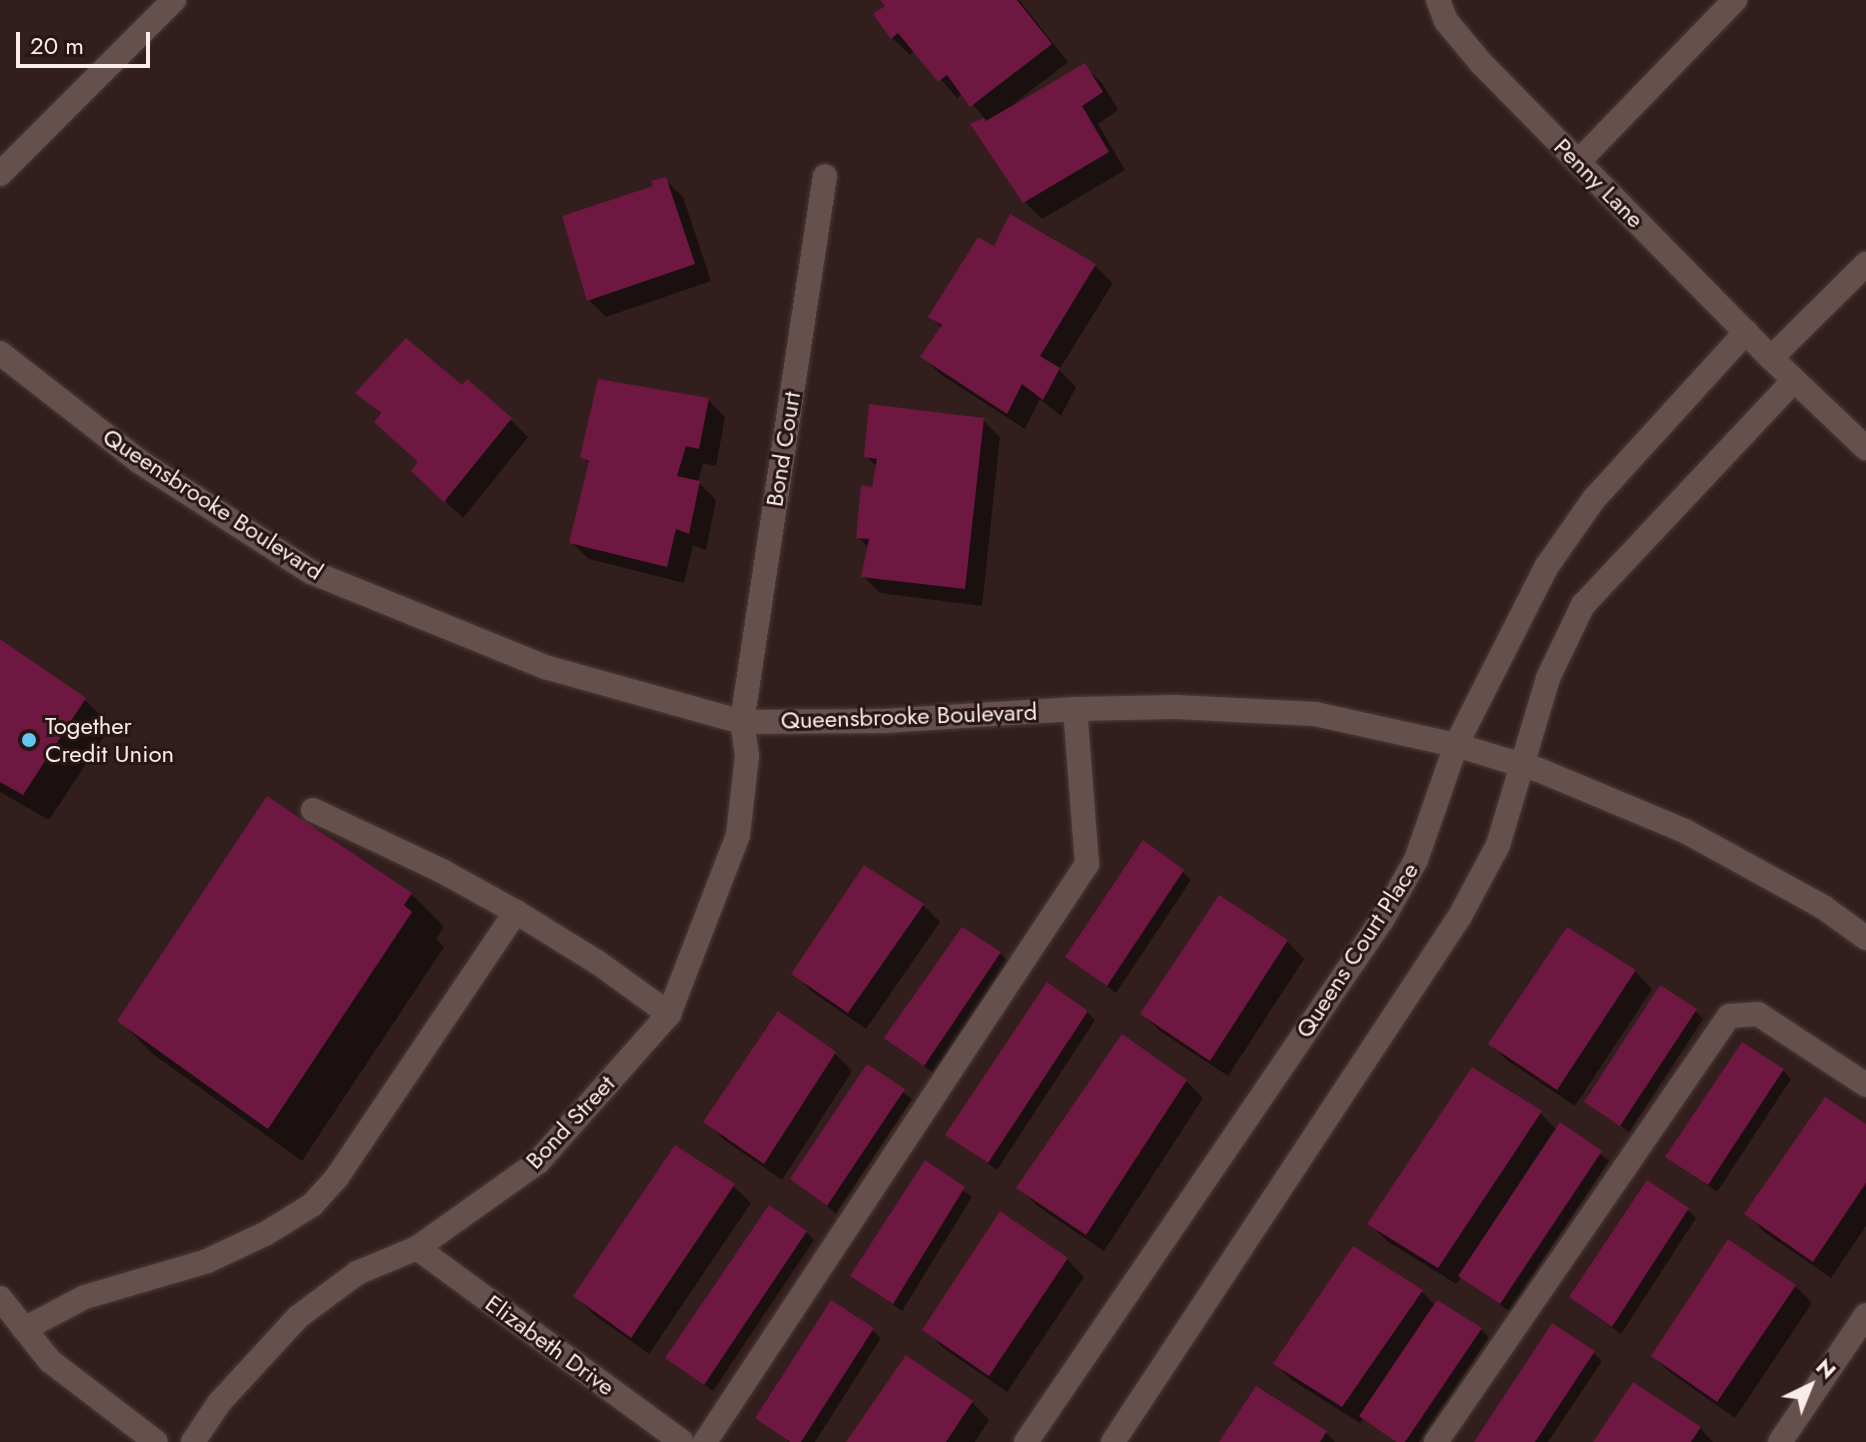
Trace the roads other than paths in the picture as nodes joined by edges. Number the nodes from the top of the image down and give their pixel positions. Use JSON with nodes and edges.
{"nodes":[{"id":1,"x":174,"y":0,"type":"edge"},
{"id":2,"x":1438,"y":0,"type":"edge"},
{"id":3,"x":1735,"y":0,"type":"edge"},
{"id":4,"x":1578,"y":162,"type":"junction"},
{"id":5,"x":0,"y":174,"type":"edge"},
{"id":6,"x":825,"y":176,"type":"dead end"},
{"id":7,"x":1866,"y":264,"type":"edge"},
{"id":8,"x":1746,"y":332,"type":"junction"},
{"id":9,"x":0,"y":353,"type":"edge"},
{"id":10,"x":1771,"y":358,"type":"junction"},
{"id":11,"x":1794,"y":380,"type":"junction"},
{"id":12,"x":1866,"y":448,"type":"edge"},
{"id":13,"x":1075,"y":709,"type":"junction"},
{"id":14,"x":742,"y":722,"type":"junction"},
{"id":15,"x":1456,"y":745,"type":"junction"},
{"id":16,"x":1523,"y":766,"type":"junction"},
{"id":17,"x":313,"y":810,"type":"dead end"},
{"id":18,"x":516,"y":912,"type":"junction"},
{"id":19,"x":1866,"y":938,"type":"edge"},
{"id":20,"x":669,"y":1014,"type":"junction"},
{"id":21,"x":1866,"y":1085,"type":"edge"},
{"id":22,"x":417,"y":1248,"type":"junction"},
{"id":23,"x":0,"y":1298,"type":"edge"},
{"id":24,"x":1866,"y":1315,"type":"edge"},
{"id":25,"x":24,"y":1329,"type":"junction"},
{"id":26,"x":156,"y":1442,"type":"edge"},
{"id":27,"x":193,"y":1442,"type":"edge"},
{"id":28,"x":682,"y":1442,"type":"edge"},
{"id":29,"x":705,"y":1442,"type":"edge"},
{"id":30,"x":1026,"y":1442,"type":"edge"},
{"id":31,"x":1113,"y":1442,"type":"edge"},
{"id":32,"x":1436,"y":1442,"type":"edge"},
{"id":33,"x":1780,"y":1442,"type":"edge"}],
"edges":[{"from":1,"to":5,"type":"street"},
{"from":2,"to":4,"type":"street","name":"Penny Lane"},
{"from":3,"to":4,"type":"street"},
{"from":4,"to":8,"type":"street","name":"Penny Lane"},
{"from":6,"to":14,"type":"street","name":"Bond Court"},
{"from":7,"to":10,"type":"street"},
{"from":8,"to":10,"type":"street","name":"Penny Lane"},
{"from":8,"to":15,"type":"street","name":"Queens Court Place"},
{"from":9,"to":14,"type":"street","name":"Queensbrooke Boulevard"},
{"from":10,"to":11,"type":"street","name":"Penny Lane"},
{"from":11,"to":12,"type":"street","name":"Penny Lane"},
{"from":11,"to":16,"type":"street"},
{"from":13,"to":14,"type":"street","name":"Queensbrooke Boulevard"},
{"from":13,"to":15,"type":"street","name":"Queensbrooke Boulevard"},
{"from":13,"to":29,"type":"street"},
{"from":14,"to":20,"type":"street","name":"Bond Street"},
{"from":15,"to":16,"type":"street","name":"Queensbrooke Boulevard"},
{"from":15,"to":30,"type":"street","name":"Queens Court Place"},
{"from":16,"to":19,"type":"street","name":"Queensbrooke Boulevard"},
{"from":16,"to":31,"type":"street"},
{"from":17,"to":18,"type":"street"},
{"from":18,"to":20,"type":"street"},
{"from":18,"to":25,"type":"street"},
{"from":20,"to":22,"type":"street","name":"Bond Street"},
{"from":21,"to":32,"type":"street"},
{"from":22,"to":27,"type":"street","name":"Bond Street"},
{"from":22,"to":28,"type":"street","name":"Elizabeth Drive"},
{"from":23,"to":25,"type":"street"},
{"from":24,"to":33,"type":"street"},
{"from":25,"to":26,"type":"street"}]}
